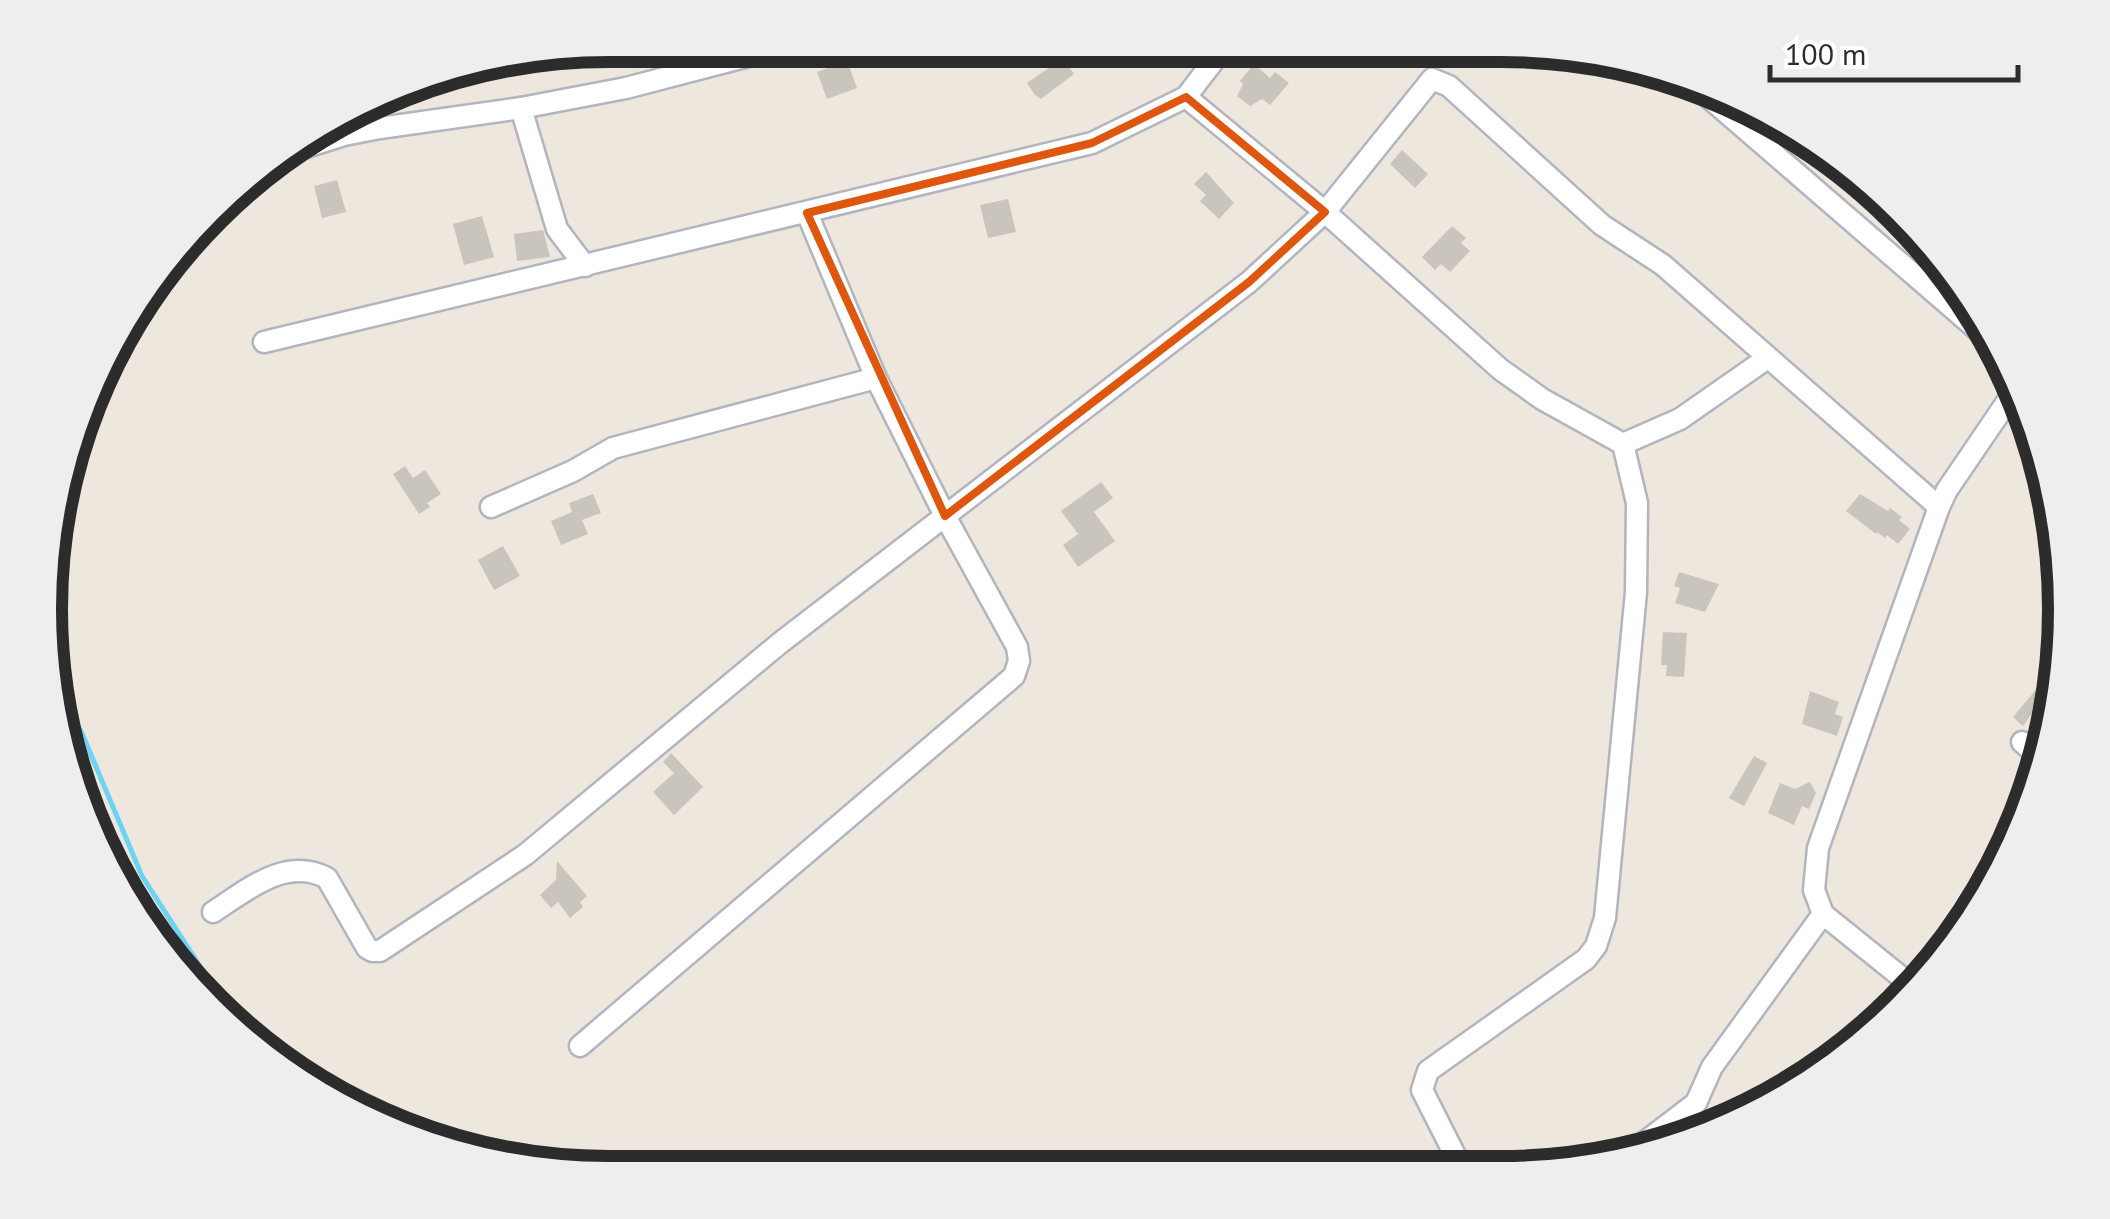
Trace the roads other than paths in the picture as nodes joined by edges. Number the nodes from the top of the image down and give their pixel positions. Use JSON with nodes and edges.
{"nodes":[{"id":1,"x":726,"y":62,"type":"edge"},
{"id":2,"x":1213,"y":62,"type":"edge"},
{"id":3,"x":1186,"y":97,"type":"junction"},
{"id":4,"x":521,"y":108,"type":"junction"},
{"id":5,"x":1728,"y":112,"type":"edge"},
{"id":6,"x":331,"y":139,"type":"edge"},
{"id":7,"x":806,"y":212,"type":"junction"},
{"id":8,"x":1325,"y":212,"type":"junction"},
{"id":9,"x":585,"y":266,"type":"junction"},
{"id":10,"x":1960,"y":313,"type":"edge"},
{"id":11,"x":264,"y":342,"type":"dead end"},
{"id":12,"x":1766,"y":359,"type":"junction"},
{"id":13,"x":876,"y":378,"type":"junction"},
{"id":14,"x":2007,"y":403,"type":"edge"},
{"id":15,"x":1623,"y":444,"type":"junction"},
{"id":16,"x":491,"y":506,"type":"dead end"},
{"id":17,"x":1939,"y":507,"type":"junction"},
{"id":18,"x":944,"y":516,"type":"junction"},
{"id":19,"x":2022,"y":742,"type":"dead end"},
{"id":20,"x":2030,"y":749,"type":"edge"},
{"id":21,"x":212,"y":912,"type":"dead end"},
{"id":22,"x":1823,"y":914,"type":"junction"},
{"id":23,"x":1903,"y":979,"type":"edge"},
{"id":24,"x":580,"y":1046,"type":"dead end"},
{"id":25,"x":1661,"y":1132,"type":"edge"},
{"id":26,"x":1455,"y":1156,"type":"edge"}],
"edges":[{"from":1,"to":4,"type":"street"},
{"from":2,"to":3,"type":"street"},
{"from":3,"to":7,"type":"street"},
{"from":3,"to":8,"type":"street"},
{"from":4,"to":6,"type":"street"},
{"from":4,"to":9,"type":"street"},
{"from":5,"to":10,"type":"street"},
{"from":7,"to":9,"type":"street"},
{"from":7,"to":13,"type":"street"},
{"from":8,"to":12,"type":"street"},
{"from":8,"to":15,"type":"street"},
{"from":8,"to":18,"type":"street"},
{"from":9,"to":11,"type":"street"},
{"from":12,"to":15,"type":"street"},
{"from":12,"to":17,"type":"street"},
{"from":13,"to":16,"type":"street"},
{"from":13,"to":18,"type":"street"},
{"from":14,"to":17,"type":"street"},
{"from":15,"to":26,"type":"street"},
{"from":17,"to":22,"type":"street"},
{"from":18,"to":21,"type":"street"},
{"from":18,"to":24,"type":"street"},
{"from":19,"to":20,"type":"street"},
{"from":22,"to":23,"type":"street"},
{"from":22,"to":25,"type":"street"}]}
